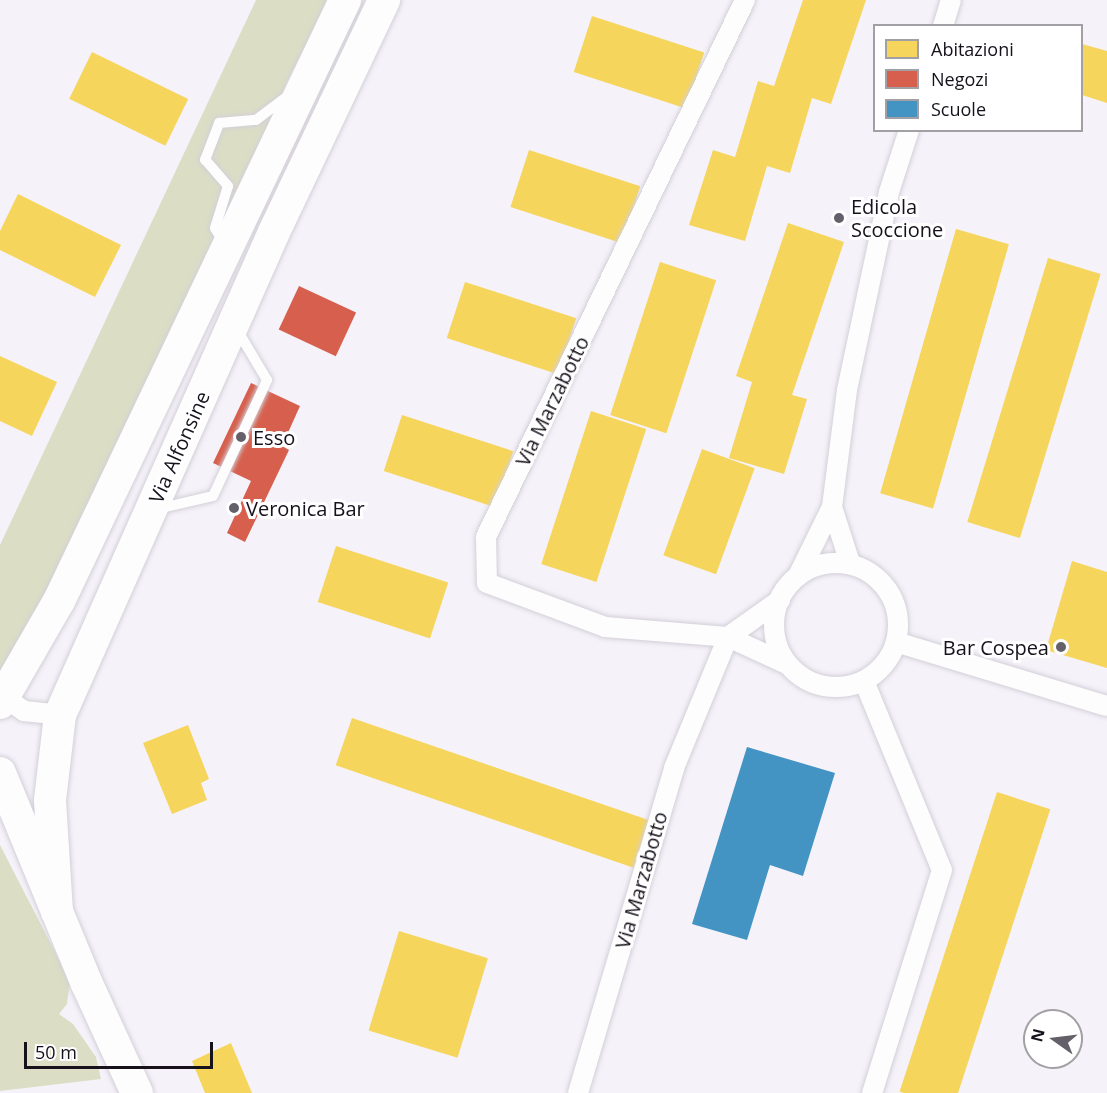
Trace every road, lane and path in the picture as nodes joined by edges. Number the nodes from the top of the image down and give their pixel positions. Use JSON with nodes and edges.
{"nodes":[{"id":1,"x":345,"y":0,"type":"edge"},
{"id":2,"x":384,"y":0,"type":"edge"},
{"id":3,"x":745,"y":0,"type":"edge"},
{"id":4,"x":951,"y":0,"type":"edge"},
{"id":5,"x":944,"y":24,"type":"edge"},
{"id":6,"x":306,"y":82,"type":"junction"},
{"id":7,"x":908,"y":132,"type":"edge"},
{"id":8,"x":228,"y":248,"type":"junction"},
{"id":9,"x":234,"y":323,"type":"junction"},
{"id":10,"x":832,"y":507,"type":"junction"},
{"id":11,"x":150,"y":511,"type":"junction"},
{"id":12,"x":850,"y":564,"type":"junction"},
{"id":13,"x":798,"y":576,"type":"junction"},
{"id":14,"x":780,"y":600,"type":"junction"},
{"id":15,"x":728,"y":636,"type":"junction"},
{"id":16,"x":896,"y":642,"type":"junction"},
{"id":17,"x":787,"y":664,"type":"junction"},
{"id":18,"x":864,"y":681,"type":"junction"},
{"id":19,"x":1,"y":700,"type":"edge"},
{"id":20,"x":1107,"y":706,"type":"edge"},
{"id":21,"x":60,"y":715,"type":"junction"},
{"id":22,"x":0,"y":773,"type":"edge"},
{"id":23,"x":57,"y":912,"type":"junction"},
{"id":24,"x":137,"y":1093,"type":"edge"},
{"id":25,"x":579,"y":1093,"type":"edge"},
{"id":26,"x":872,"y":1093,"type":"edge"}],
"edges":[{"from":1,"to":6,"type":"main road","name":"Via Alfonsine"},
{"from":2,"to":9,"type":"main road","name":"Via Alfonsine"},
{"from":3,"to":15,"type":"street","name":"Via Marzabotto"},
{"from":4,"to":5,"type":"street"},
{"from":6,"to":8,"type":"main road","name":"Via Alfonsine"},
{"from":6,"to":8,"type":"lane"},
{"from":7,"to":10,"type":"street"},
{"from":8,"to":19,"type":"main road","name":"Via Alfonsine"},
{"from":9,"to":11,"type":"main road","name":"Via Alfonsine"},
{"from":9,"to":11,"type":"lane"},
{"from":10,"to":12,"type":"street"},
{"from":10,"to":13,"type":"street"},
{"from":11,"to":21,"type":"main road","name":"Via Alfonsine"},
{"from":12,"to":13,"type":"street"},
{"from":12,"to":16,"type":"street"},
{"from":13,"to":14,"type":"street"},
{"from":14,"to":15,"type":"street"},
{"from":14,"to":17,"type":"street"},
{"from":15,"to":17,"type":"street","name":"Via Marzabotto"},
{"from":15,"to":25,"type":"street","name":"Via Marzabotto"},
{"from":16,"to":18,"type":"street"},
{"from":16,"to":20,"type":"street"},
{"from":17,"to":18,"type":"street","name":"Via Marzabotto"},
{"from":18,"to":26,"type":"street"},
{"from":19,"to":21,"type":"street"},
{"from":21,"to":23,"type":"main road","name":"Via Alfonsine"},
{"from":22,"to":23,"type":"main road","name":"Via Alfonsine"},
{"from":23,"to":24,"type":"main road","name":"Via Alfonsine"}]}
